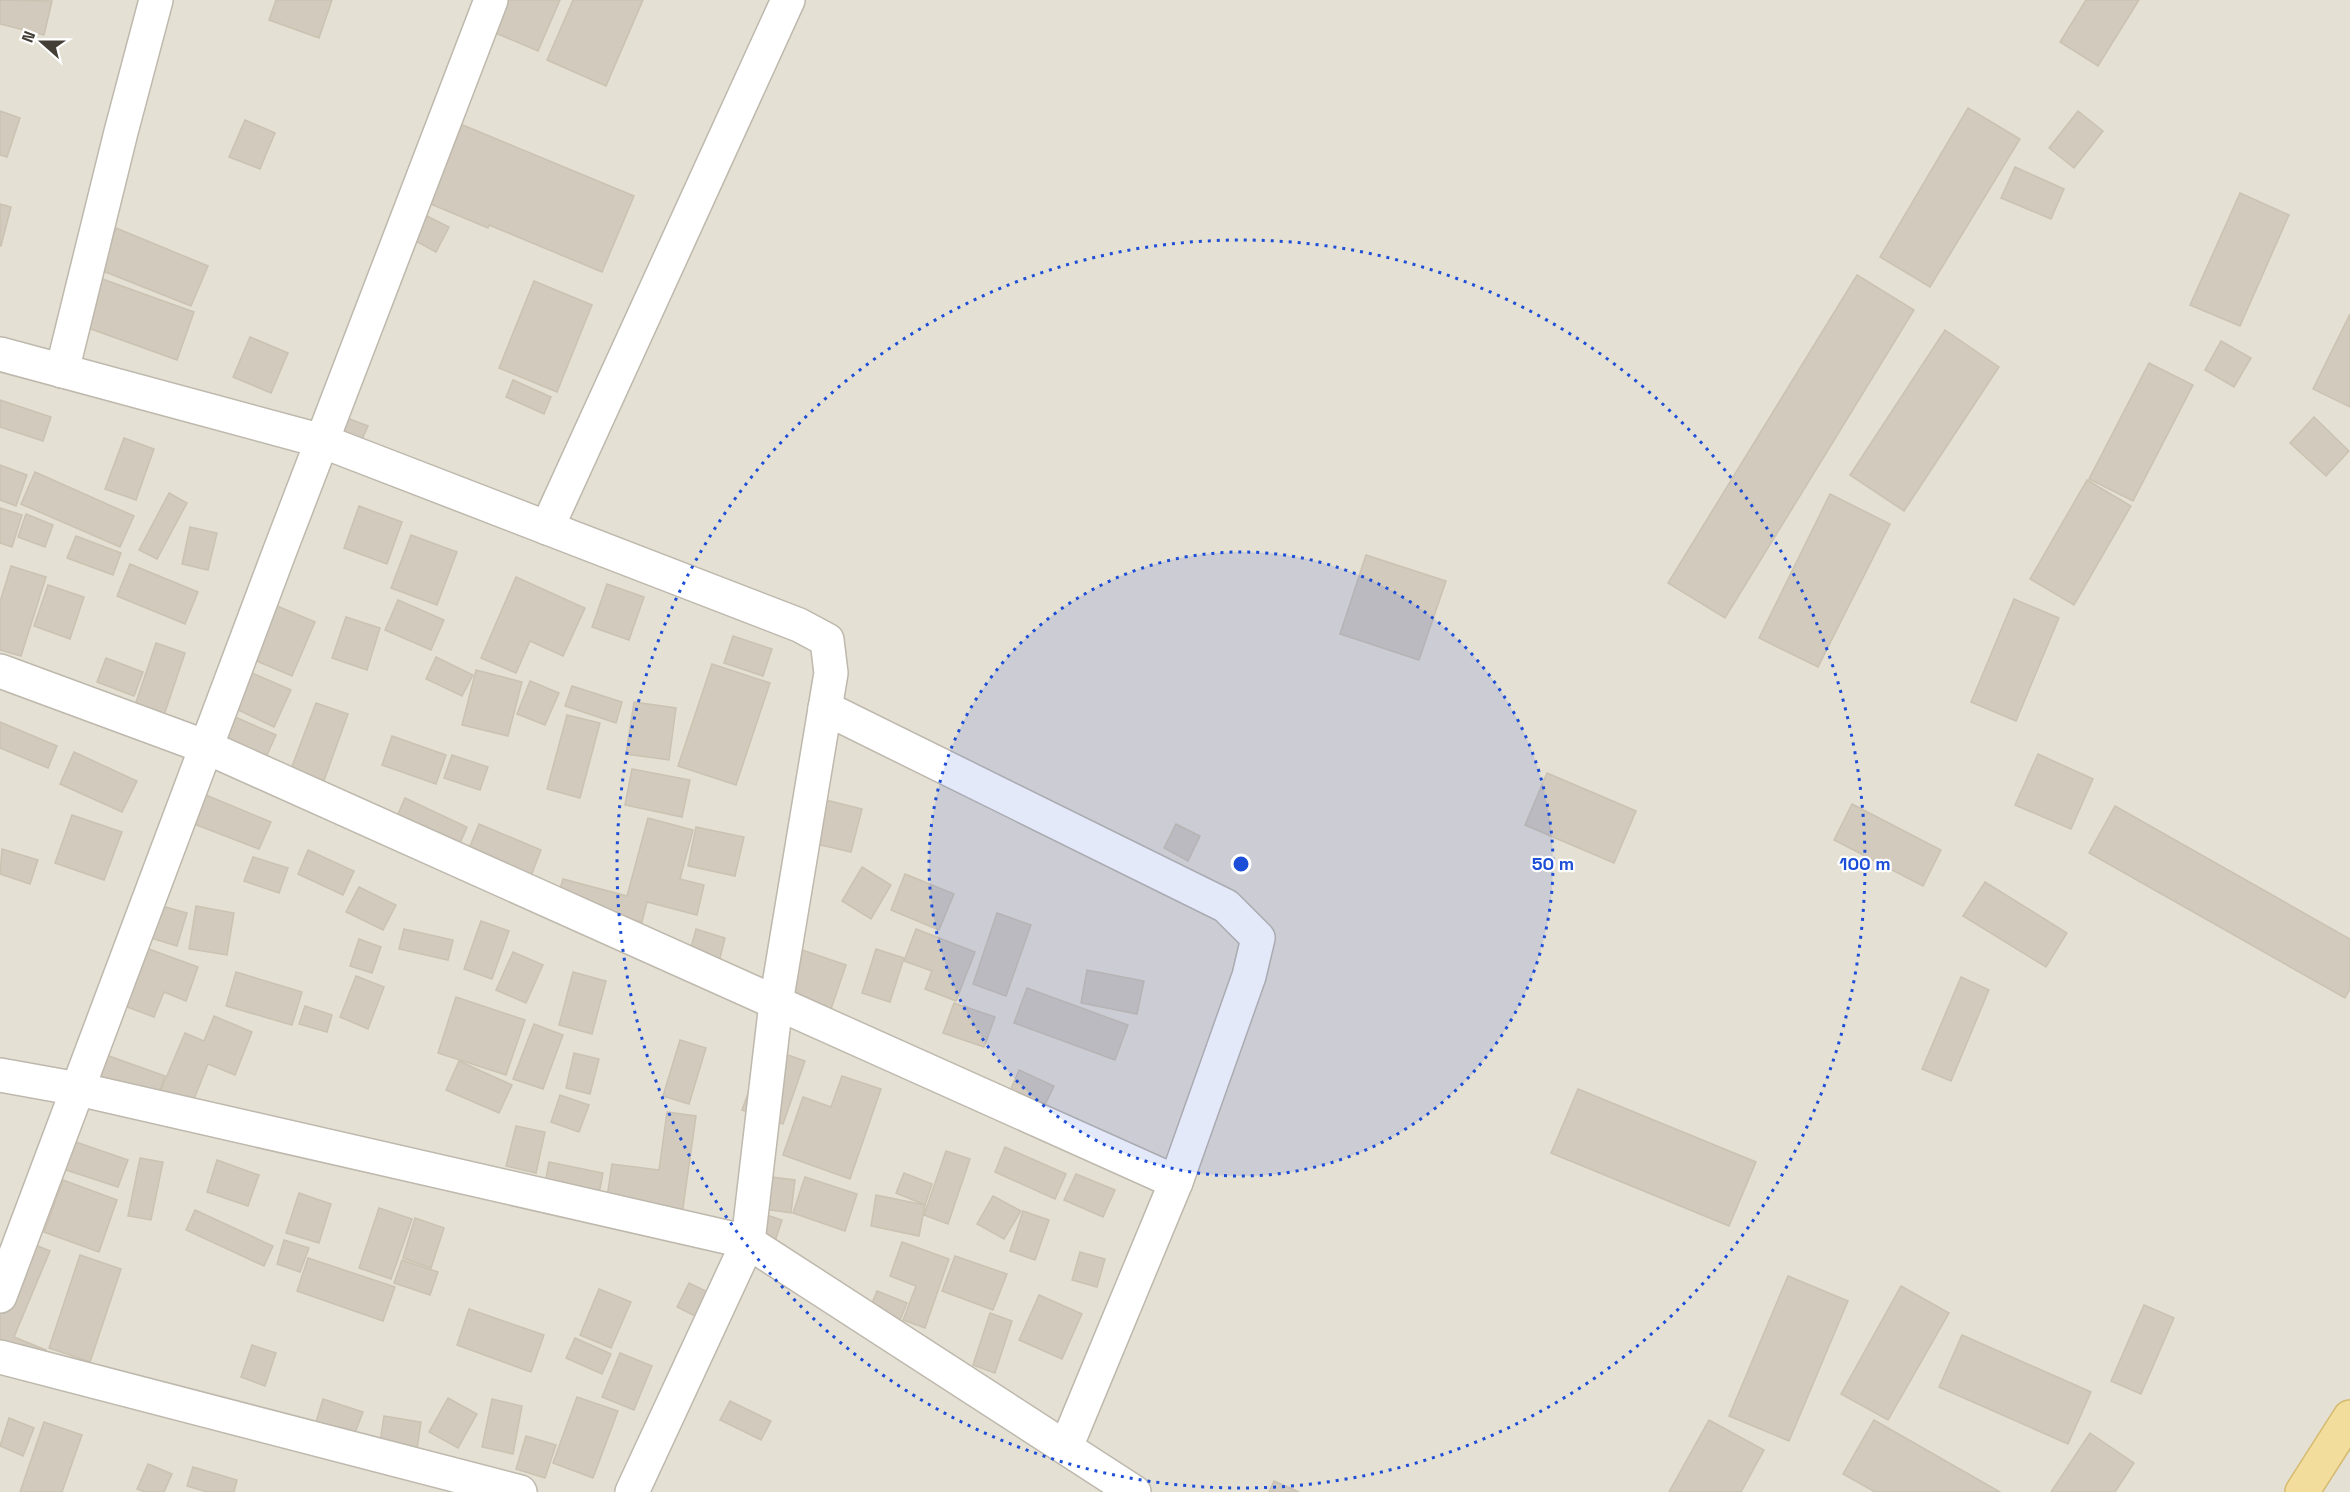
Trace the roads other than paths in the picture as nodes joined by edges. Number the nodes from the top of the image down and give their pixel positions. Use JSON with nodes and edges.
{"nodes":[{"id":1,"x":156,"y":0,"type":"edge"},
{"id":2,"x":491,"y":0,"type":"edge"},
{"id":3,"x":788,"y":0,"type":"edge"},
{"id":4,"x":0,"y":354,"type":"edge"},
{"id":5,"x":62,"y":371,"type":"junction"},
{"id":6,"x":322,"y":441,"type":"junction"},
{"id":7,"x":547,"y":528,"type":"junction"},
{"id":8,"x":0,"y":671,"type":"edge"},
{"id":9,"x":825,"y":708,"type":"junction"},
{"id":10,"x":206,"y":747,"type":"junction"},
{"id":11,"x":777,"y":1003,"type":"junction"},
{"id":12,"x":0,"y":1075,"type":"edge"},
{"id":13,"x":78,"y":1089,"type":"junction"},
{"id":14,"x":1176,"y":1182,"type":"junction"},
{"id":15,"x":748,"y":1242,"type":"junction"},
{"id":16,"x":0,"y":1296,"type":"edge"},
{"id":17,"x":0,"y":1358,"type":"edge"},
{"id":18,"x":2350,"y":1417,"type":"edge"},
{"id":19,"x":1066,"y":1447,"type":"junction"},
{"id":20,"x":520,"y":1492,"type":"edge"},
{"id":21,"x":632,"y":1492,"type":"edge"},
{"id":22,"x":1134,"y":1492,"type":"edge"},
{"id":23,"x":2302,"y":1492,"type":"edge"}],
"edges":[{"from":1,"to":5,"type":"street"},
{"from":2,"to":6,"type":"street"},
{"from":3,"to":7,"type":"street"},
{"from":4,"to":5,"type":"street"},
{"from":5,"to":6,"type":"street"},
{"from":6,"to":7,"type":"street"},
{"from":6,"to":10,"type":"street"},
{"from":7,"to":9,"type":"street"},
{"from":8,"to":10,"type":"street"},
{"from":9,"to":11,"type":"street"},
{"from":9,"to":14,"type":"street"},
{"from":10,"to":11,"type":"street"},
{"from":10,"to":13,"type":"street"},
{"from":11,"to":14,"type":"street"},
{"from":11,"to":15,"type":"street"},
{"from":12,"to":13,"type":"street"},
{"from":13,"to":15,"type":"street"},
{"from":13,"to":16,"type":"street"},
{"from":14,"to":19,"type":"street"},
{"from":15,"to":19,"type":"street"},
{"from":15,"to":21,"type":"street"},
{"from":17,"to":20,"type":"street"},
{"from":18,"to":23,"type":"main road"},
{"from":19,"to":22,"type":"street"}]}
